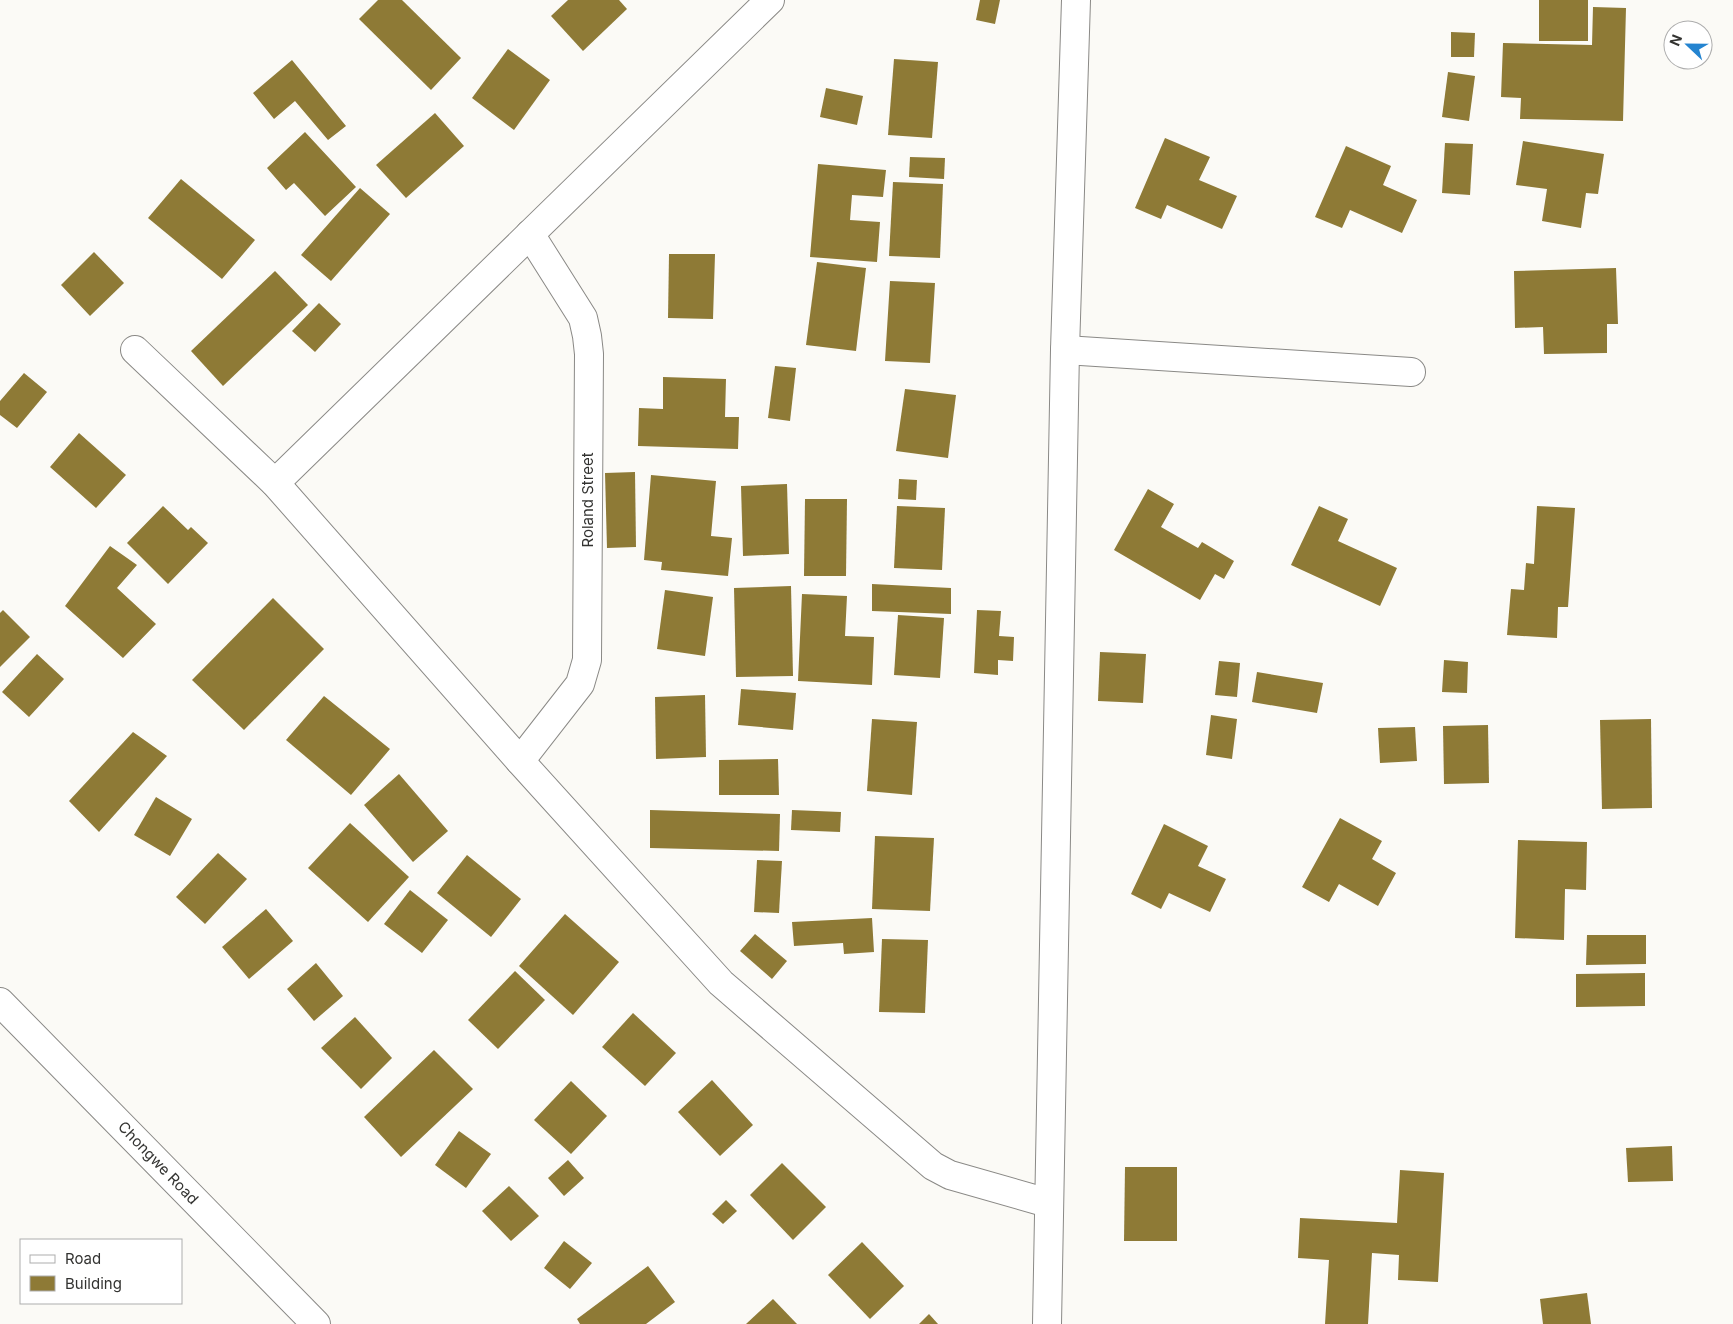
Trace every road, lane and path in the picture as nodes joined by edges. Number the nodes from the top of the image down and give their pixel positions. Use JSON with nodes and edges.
{"nodes":[{"id":1,"x":770,"y":0,"type":"edge"},
{"id":2,"x":1076,"y":0,"type":"edge"},
{"id":3,"x":530,"y":234,"type":"junction"},
{"id":4,"x":135,"y":350,"type":"dead end"},
{"id":5,"x":1065,"y":350,"type":"junction"},
{"id":6,"x":1411,"y":372,"type":"dead end"},
{"id":7,"x":275,"y":483,"type":"junction"},
{"id":8,"x":520,"y":761,"type":"junction"},
{"id":9,"x":0,"y":1002,"type":"edge"},
{"id":10,"x":1048,"y":1203,"type":"junction"},
{"id":11,"x":316,"y":1324,"type":"edge"},
{"id":12,"x":1047,"y":1324,"type":"edge"}],
"edges":[{"from":1,"to":3,"type":"street"},
{"from":2,"to":5,"type":"street"},
{"from":3,"to":7,"type":"street"},
{"from":3,"to":8,"type":"street","name":"Roland Street"},
{"from":4,"to":7,"type":"street"},
{"from":5,"to":6,"type":"street"},
{"from":5,"to":10,"type":"street"},
{"from":7,"to":8,"type":"street"},
{"from":8,"to":10,"type":"street"},
{"from":9,"to":11,"type":"street","name":"Chongwe Road"},
{"from":10,"to":12,"type":"street"}]}
